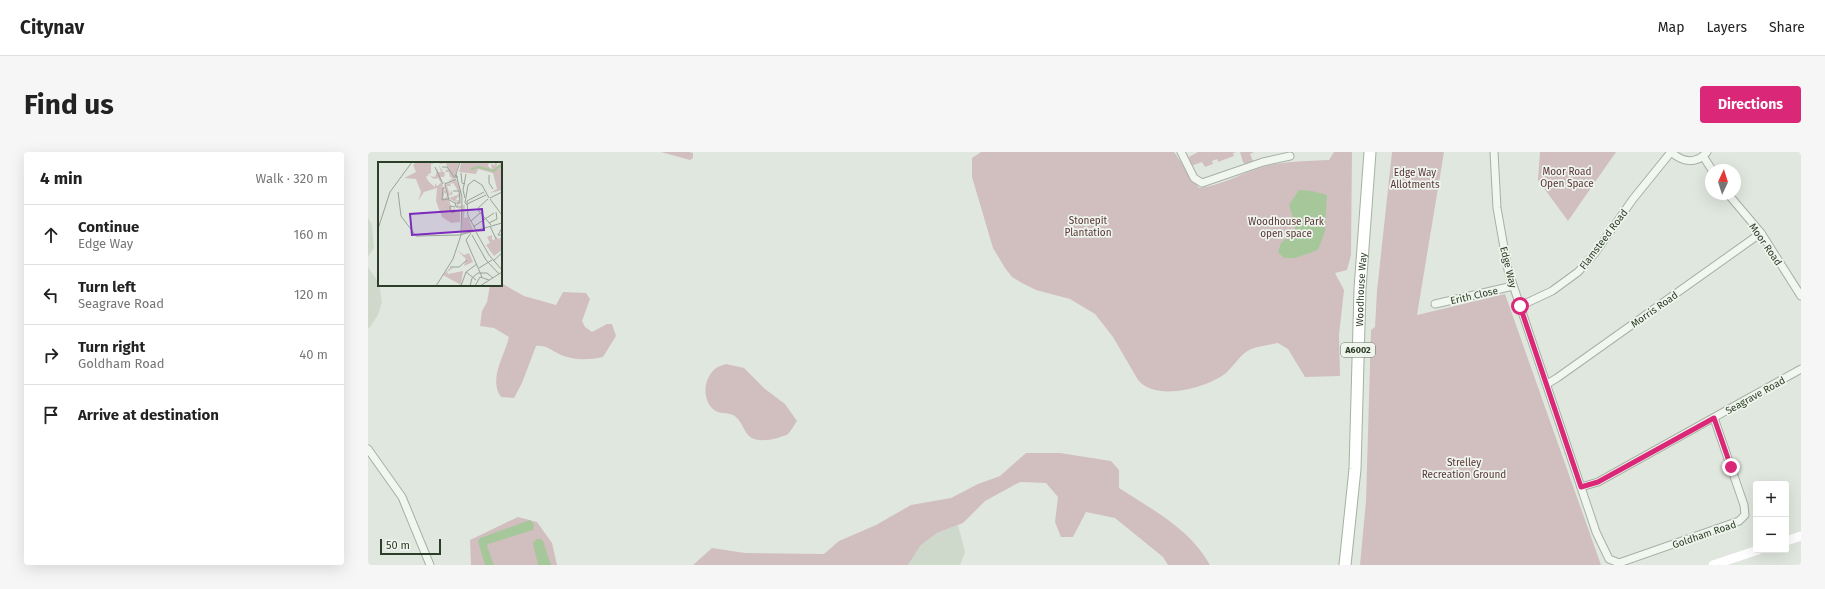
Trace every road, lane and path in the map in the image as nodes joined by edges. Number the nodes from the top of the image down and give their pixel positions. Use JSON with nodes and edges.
{"nodes":[{"id":1,"x":1181,"y":152,"type":"edge"},
{"id":2,"x":1370,"y":152,"type":"edge"},
{"id":3,"x":1494,"y":152,"type":"edge"},
{"id":4,"x":1671,"y":152,"type":"edge"},
{"id":5,"x":1705,"y":154,"type":"edge"},
{"id":6,"x":1275,"y":155,"type":"edge"},
{"id":7,"x":1290,"y":156,"type":"dead end"},
{"id":8,"x":1709,"y":164,"type":"edge"},
{"id":9,"x":1733,"y":200,"type":"edge"},
{"id":10,"x":1761,"y":233,"type":"junction"},
{"id":11,"x":1513,"y":286,"type":"junction"},
{"id":12,"x":1801,"y":296,"type":"edge"},
{"id":13,"x":1434,"y":304,"type":"dead end"},
{"id":14,"x":1520,"y":306,"type":"junction"},
{"id":15,"x":1801,"y":369,"type":"edge"},
{"id":16,"x":1547,"y":384,"type":"junction"},
{"id":17,"x":1714,"y":418,"type":"junction"},
{"id":18,"x":368,"y":449,"type":"edge"},
{"id":19,"x":1581,"y":487,"type":"junction"},
{"id":20,"x":1801,"y":536,"type":"edge"},
{"id":21,"x":1789,"y":540,"type":"edge"},
{"id":22,"x":1346,"y":547,"type":"junction"},
{"id":23,"x":1753,"y":552,"type":"edge"},
{"id":24,"x":1609,"y":559,"type":"joint"},
{"id":25,"x":430,"y":565,"type":"edge"},
{"id":26,"x":1340,"y":565,"type":"edge"},
{"id":27,"x":1345,"y":565,"type":"edge"},
{"id":28,"x":1713,"y":565,"type":"edge"}],
"edges":[{"from":1,"to":6,"type":"street"},
{"from":2,"to":22,"type":"main road","name":"Woodhouse Way","number":"A6002"},
{"from":3,"to":11,"type":"street","name":"Edge Way"},
{"from":4,"to":5,"type":"street"},
{"from":4,"to":14,"type":"street","name":"Flamsteed Road"},
{"from":5,"to":8,"type":"street"},
{"from":6,"to":7,"type":"street"},
{"from":9,"to":10,"type":"street","name":"Moor Road"},
{"from":10,"to":12,"type":"street","name":"Moor Road"},
{"from":10,"to":16,"type":"street","name":"Morris Road"},
{"from":11,"to":13,"type":"street","name":"Erith Close"},
{"from":11,"to":14,"type":"street","name":"Edge Way"},
{"from":14,"to":16,"type":"street","name":"Edge Way"},
{"from":15,"to":17,"type":"street","name":"Seagrave Road"},
{"from":16,"to":19,"type":"street","name":"Edge Way"},
{"from":17,"to":19,"type":"street","name":"Seagrave Road"},
{"from":17,"to":24,"type":"street","name":"Goldham Road"},
{"from":18,"to":25,"type":"street"},
{"from":19,"to":24,"type":"street","name":"Edge Way"},
{"from":20,"to":21,"type":"main road"},
{"from":22,"to":26,"type":"main road","name":"Woodhouse Way","number":"A6002"},
{"from":22,"to":27,"type":"main road","name":"Woodhouse Way","number":"A6002"},
{"from":23,"to":28,"type":"main road"}]}
